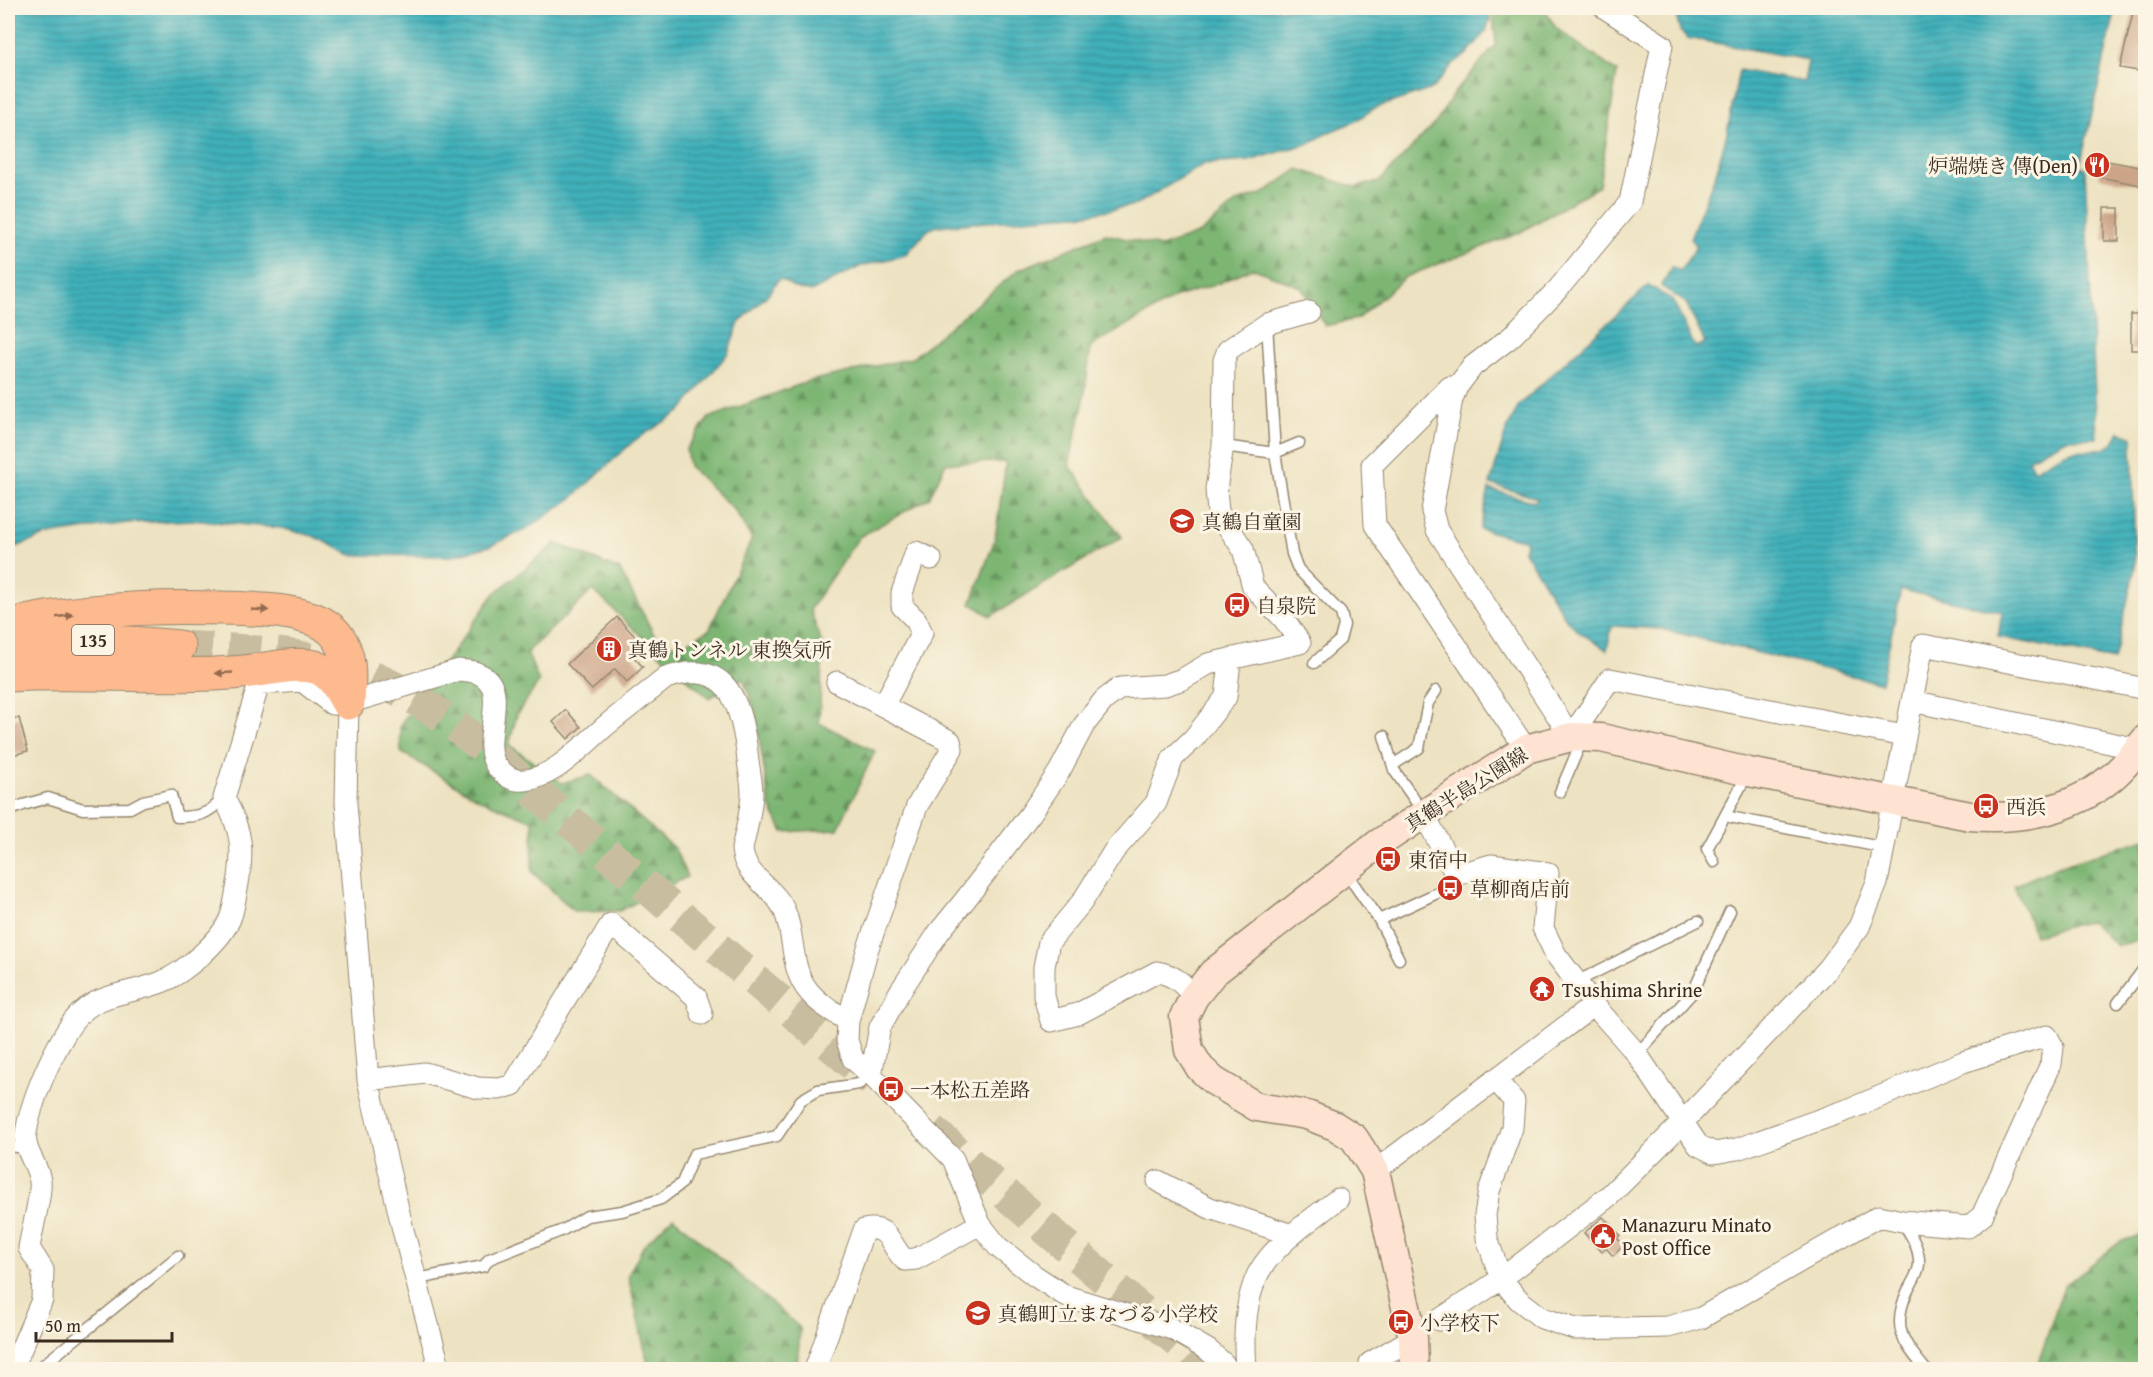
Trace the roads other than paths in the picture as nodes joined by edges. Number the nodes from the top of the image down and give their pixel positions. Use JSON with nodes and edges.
{"nodes":[{"id":1,"x":1605,"y":8,"type":"edge"},
{"id":2,"x":1309,"y":312,"type":"dead end"},
{"id":3,"x":1267,"y":324,"type":"junction"},
{"id":4,"x":1457,"y":387,"type":"junction"},
{"id":5,"x":1299,"y":442,"type":"dead end"},
{"id":6,"x":1223,"y":446,"type":"junction"},
{"id":7,"x":1275,"y":453,"type":"junction"},
{"id":8,"x":931,"y":559,"type":"dead end"},
{"id":9,"x":8,"y":626,"type":"edge"},
{"id":10,"x":8,"y":646,"type":"edge"},
{"id":11,"x":179,"y":647,"type":"tunnel mouth"},
{"id":12,"x":1230,"y":661,"type":"junction"},
{"id":13,"x":1314,"y":663,"type":"dead end"},
{"id":14,"x":8,"y":675,"type":"edge"},
{"id":15,"x":837,"y":682,"type":"dead end"},
{"id":16,"x":2145,"y":689,"type":"edge"},
{"id":17,"x":1436,"y":691,"type":"dead end"},
{"id":18,"x":1912,"y":701,"type":"junction"},
{"id":19,"x":348,"y":703,"type":"junction"},
{"id":20,"x":884,"y":706,"type":"junction"},
{"id":21,"x":1384,"y":736,"type":"dead end"},
{"id":22,"x":1904,"y":736,"type":"junction"},
{"id":23,"x":1577,"y":737,"type":"junction"},
{"id":24,"x":2142,"y":744,"type":"edge"},
{"id":25,"x":1526,"y":749,"type":"junction"},
{"id":26,"x":1393,"y":765,"type":"junction"},
{"id":27,"x":1749,"y":772,"type":"junction"},
{"id":28,"x":1560,"y":792,"type":"dead end"},
{"id":29,"x":224,"y":798,"type":"junction"},
{"id":30,"x":1893,"y":801,"type":"junction"},
{"id":31,"x":8,"y":811,"type":"edge"},
{"id":32,"x":1424,"y":814,"type":"junction"},
{"id":33,"x":1725,"y":816,"type":"junction"},
{"id":34,"x":1885,"y":848,"type":"junction"},
{"id":35,"x":1714,"y":862,"type":"dead end"},
{"id":36,"x":1344,"y":870,"type":"junction"},
{"id":37,"x":1456,"y":875,"type":"junction"},
{"id":38,"x":1730,"y":911,"type":"dead end"},
{"id":39,"x":1379,"y":920,"type":"junction"},
{"id":40,"x":1698,"y":921,"type":"dead end"},
{"id":41,"x":1400,"y":959,"type":"dead end"},
{"id":42,"x":2145,"y":966,"type":"edge"},
{"id":43,"x":1576,"y":982,"type":"junction"},
{"id":44,"x":1194,"y":997,"type":"junction"},
{"id":45,"x":2118,"y":1003,"type":"dead end"},
{"id":46,"x":1594,"y":1005,"type":"junction"},
{"id":47,"x":702,"y":1014,"type":"dead end"},
{"id":48,"x":848,"y":1021,"type":"junction"},
{"id":49,"x":1637,"y":1054,"type":"junction"},
{"id":50,"x":871,"y":1075,"type":"junction"},
{"id":51,"x":1495,"y":1079,"type":"junction"},
{"id":52,"x":368,"y":1080,"type":"junction"},
{"id":53,"x":1683,"y":1122,"type":"junction"},
{"id":54,"x":17,"y":1147,"type":"edge"},
{"id":55,"x":1375,"y":1171,"type":"junction"},
{"id":56,"x":1158,"y":1181,"type":"dead end"},
{"id":57,"x":1338,"y":1199,"type":"dead end"},
{"id":58,"x":1902,"y":1221,"type":"junction"},
{"id":59,"x":980,"y":1224,"type":"junction"},
{"id":60,"x":1292,"y":1235,"type":"junction"},
{"id":61,"x":178,"y":1256,"type":"dead end"},
{"id":62,"x":1501,"y":1279,"type":"junction"},
{"id":63,"x":417,"y":1280,"type":"junction"},
{"id":64,"x":1438,"y":1320,"type":"dead end"},
{"id":65,"x":1413,"y":1338,"type":"junction"},
{"id":66,"x":1370,"y":1364,"type":"dead end"},
{"id":67,"x":18,"y":1367,"type":"edge"},
{"id":68,"x":440,"y":1370,"type":"edge"},
{"id":69,"x":815,"y":1370,"type":"edge"},
{"id":70,"x":1227,"y":1370,"type":"edge"},
{"id":71,"x":1246,"y":1370,"type":"edge"},
{"id":72,"x":1414,"y":1370,"type":"edge"},
{"id":73,"x":1926,"y":1370,"type":"edge"}],
"edges":[{"from":1,"to":4,"type":"street"},
{"from":2,"to":3,"type":"street"},
{"from":3,"to":6,"type":"street"},
{"from":3,"to":7,"type":"lane"},
{"from":4,"to":23,"type":"street"},
{"from":4,"to":25,"type":"street"},
{"from":5,"to":7,"type":"lane"},
{"from":6,"to":7,"type":"lane"},
{"from":6,"to":12,"type":"street"},
{"from":7,"to":13,"type":"lane"},
{"from":8,"to":20,"type":"street"},
{"from":9,"to":19,"type":"highway","one_way":true},
{"from":10,"to":11,"type":"highway","number":"135"},
{"from":12,"to":44,"type":"street"},
{"from":12,"to":50,"type":"street"},
{"from":19,"to":14,"type":"highway","one_way":true},
{"from":15,"to":20,"type":"street"},
{"from":16,"to":18,"type":"street"},
{"from":17,"to":26,"type":"lane"},
{"from":18,"to":22,"type":"street"},
{"from":18,"to":24,"type":"street"},
{"from":19,"to":29,"type":"street"},
{"from":19,"to":48,"type":"street"},
{"from":19,"to":52,"type":"street"},
{"from":20,"to":48,"type":"street"},
{"from":21,"to":26,"type":"lane"},
{"from":22,"to":23,"type":"street"},
{"from":22,"to":30,"type":"street"},
{"from":23,"to":25,"type":"main road","name":"真鶴半島公園線"},
{"from":23,"to":27,"type":"main road","name":"真鶴半島公園線"},
{"from":23,"to":28,"type":"lane"},
{"from":24,"to":30,"type":"main road","name":"真鶴半島公園線"},
{"from":25,"to":32,"type":"main road","name":"真鶴半島公園線"},
{"from":26,"to":32,"type":"lane"},
{"from":27,"to":30,"type":"main road","name":"真鶴半島公園線"},
{"from":27,"to":33,"type":"lane"},
{"from":29,"to":31,"type":"lane"},
{"from":29,"to":54,"type":"street"},
{"from":30,"to":34,"type":"street"},
{"from":32,"to":36,"type":"main road","name":"真鶴半島公園線"},
{"from":32,"to":37,"type":"street"},
{"from":33,"to":34,"type":"lane"},
{"from":33,"to":35,"type":"lane"},
{"from":34,"to":53,"type":"street"},
{"from":36,"to":39,"type":"lane"},
{"from":36,"to":44,"type":"main road","name":"真鶴半島公園線"},
{"from":37,"to":39,"type":"lane"},
{"from":37,"to":43,"type":"street"},
{"from":38,"to":49,"type":"lane"},
{"from":39,"to":41,"type":"lane"},
{"from":40,"to":43,"type":"lane"},
{"from":42,"to":45,"type":"lane"},
{"from":43,"to":46,"type":"street"},
{"from":44,"to":55,"type":"main road","name":"真鶴半島公園線"},
{"from":46,"to":49,"type":"street"},
{"from":46,"to":51,"type":"street"},
{"from":47,"to":52,"type":"street"},
{"from":48,"to":50,"type":"street"},
{"from":49,"to":53,"type":"street"},
{"from":50,"to":59,"type":"street"},
{"from":50,"to":63,"type":"lane"},
{"from":51,"to":55,"type":"street"},
{"from":51,"to":62,"type":"street"},
{"from":52,"to":63,"type":"street"},
{"from":53,"to":58,"type":"street"},
{"from":53,"to":62,"type":"street"},
{"from":54,"to":67,"type":"street"},
{"from":55,"to":65,"type":"main road","name":"真鶴半島公園線"},
{"from":56,"to":60,"type":"street"},
{"from":57,"to":60,"type":"street"},
{"from":58,"to":62,"type":"street"},
{"from":58,"to":73,"type":"lane"},
{"from":59,"to":69,"type":"street"},
{"from":59,"to":70,"type":"street"},
{"from":60,"to":71,"type":"street"},
{"from":61,"to":67,"type":"lane"},
{"from":62,"to":64,"type":"street"},
{"from":63,"to":68,"type":"street"},
{"from":65,"to":66,"type":"street"},
{"from":65,"to":72,"type":"main road","name":"真鶴半島公園線"}]}
